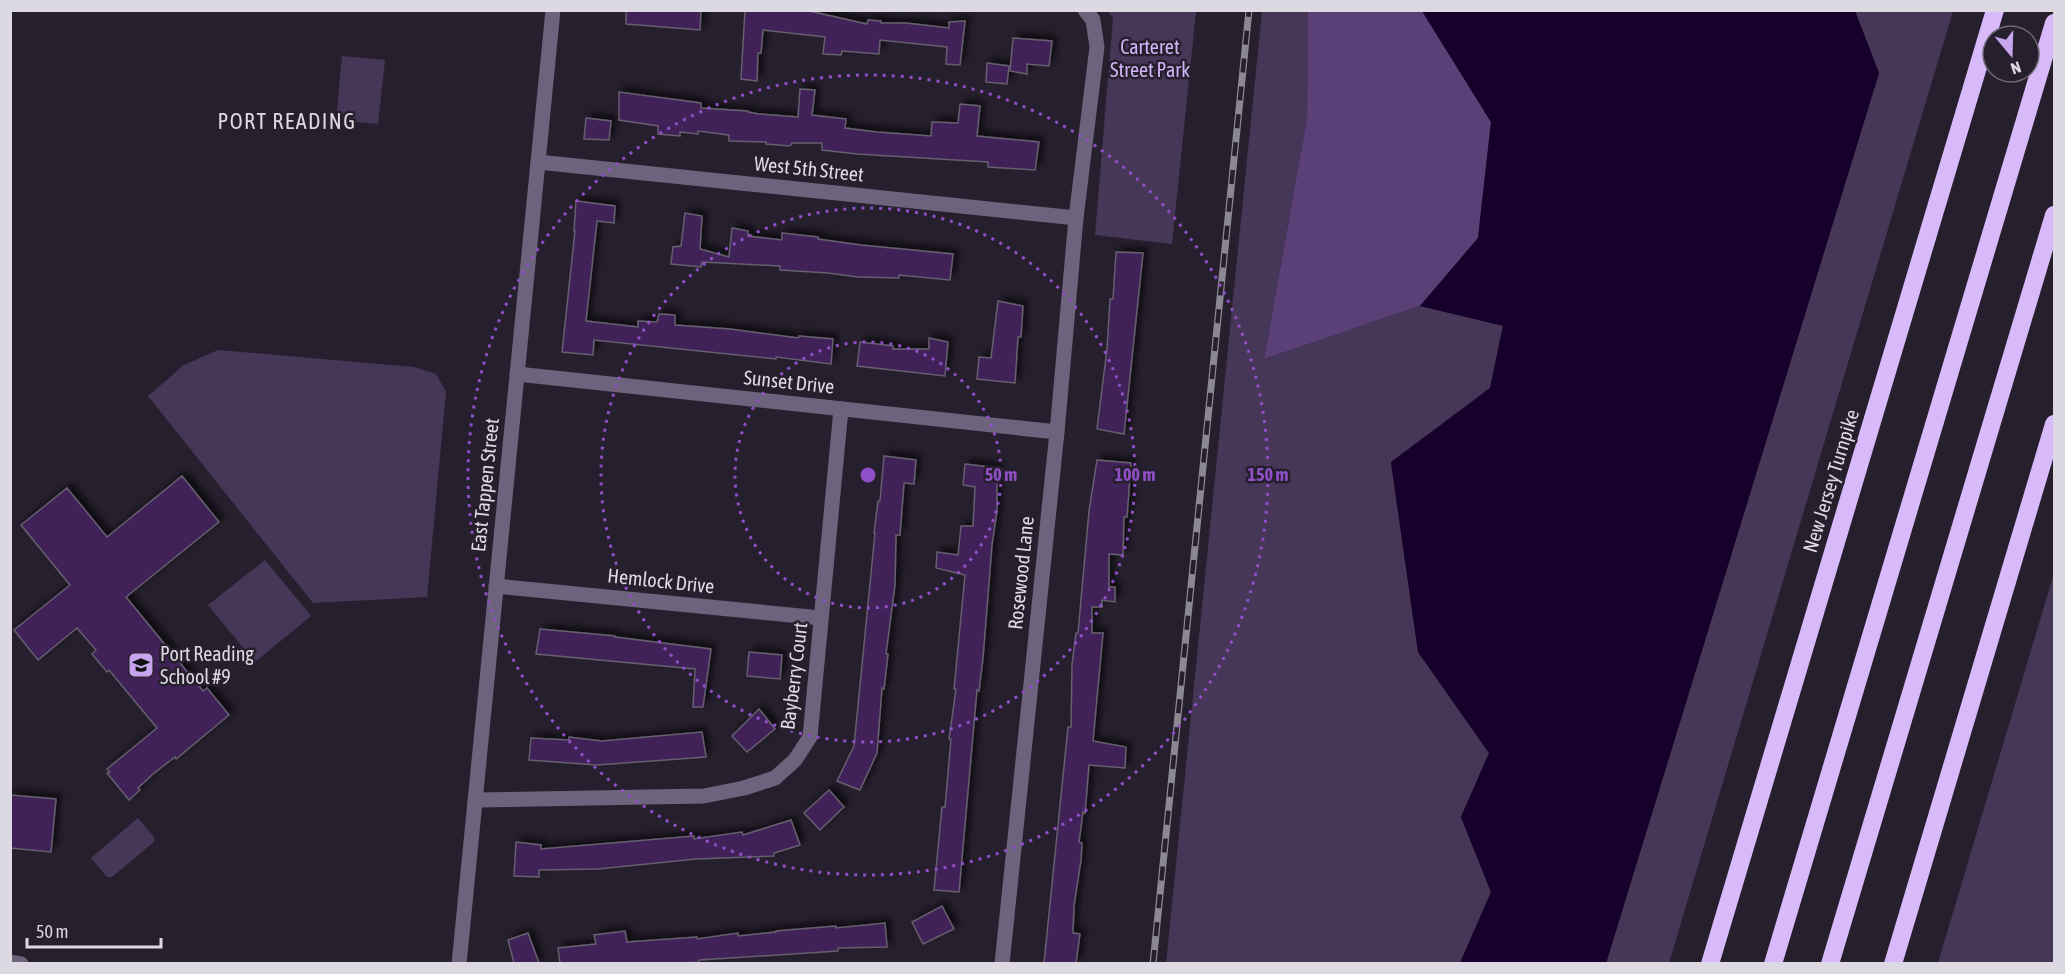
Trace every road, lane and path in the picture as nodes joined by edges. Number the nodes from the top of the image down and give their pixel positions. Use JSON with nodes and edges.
{"nodes":[{"id":1,"x":553,"y":10,"type":"edge"},
{"id":2,"x":1995,"y":10,"type":"edge"},
{"id":3,"x":1085,"y":11,"type":"edge"},
{"id":4,"x":2055,"y":23,"type":"edge"},
{"id":5,"x":538,"y":162,"type":"junction"},
{"id":6,"x":2055,"y":215,"type":"edge"},
{"id":7,"x":1076,"y":218,"type":"junction"},
{"id":8,"x":517,"y":374,"type":"junction"},
{"id":9,"x":841,"y":409,"type":"junction"},
{"id":10,"x":2055,"y":424,"type":"edge"},
{"id":11,"x":1057,"y":432,"type":"junction"},
{"id":12,"x":496,"y":586,"type":"junction"},
{"id":13,"x":821,"y":618,"type":"junction"},
{"id":14,"x":475,"y":800,"type":"junction"},
{"id":15,"x":10,"y":962,"type":"edge"},
{"id":16,"x":21,"y":963,"type":"edge"},
{"id":17,"x":459,"y":963,"type":"edge"},
{"id":18,"x":1002,"y":963,"type":"edge"},
{"id":19,"x":1710,"y":963,"type":"edge"},
{"id":20,"x":1773,"y":963,"type":"edge"},
{"id":21,"x":1830,"y":963,"type":"edge"},
{"id":22,"x":1893,"y":963,"type":"edge"}],
"edges":[{"from":1,"to":5,"type":"street","name":"East Tappen Street"},
{"from":2,"to":19,"type":"highway","name":"New Jersey Turnpike"},
{"from":3,"to":7,"type":"street","name":"Rosewood Lane"},
{"from":4,"to":20,"type":"highway"},
{"from":5,"to":7,"type":"street","name":"West 5th Street"},
{"from":5,"to":8,"type":"street","name":"East Tappen Street"},
{"from":6,"to":21,"type":"highway"},
{"from":7,"to":11,"type":"street","name":"Rosewood Lane"},
{"from":8,"to":9,"type":"street","name":"Sunset Drive"},
{"from":8,"to":12,"type":"street","name":"East Tappen Street"},
{"from":9,"to":11,"type":"street","name":"Sunset Drive"},
{"from":9,"to":13,"type":"street","name":"Bayberry Court"},
{"from":10,"to":22,"type":"highway"},
{"from":11,"to":18,"type":"street","name":"Rosewood Lane"},
{"from":12,"to":13,"type":"street","name":"Hemlock Drive"},
{"from":12,"to":14,"type":"street","name":"East Tappen Street"},
{"from":13,"to":14,"type":"street","name":"Bayberry Court"},
{"from":14,"to":17,"type":"street","name":"East Tappen Street"},
{"from":15,"to":16,"type":"street"}]}
